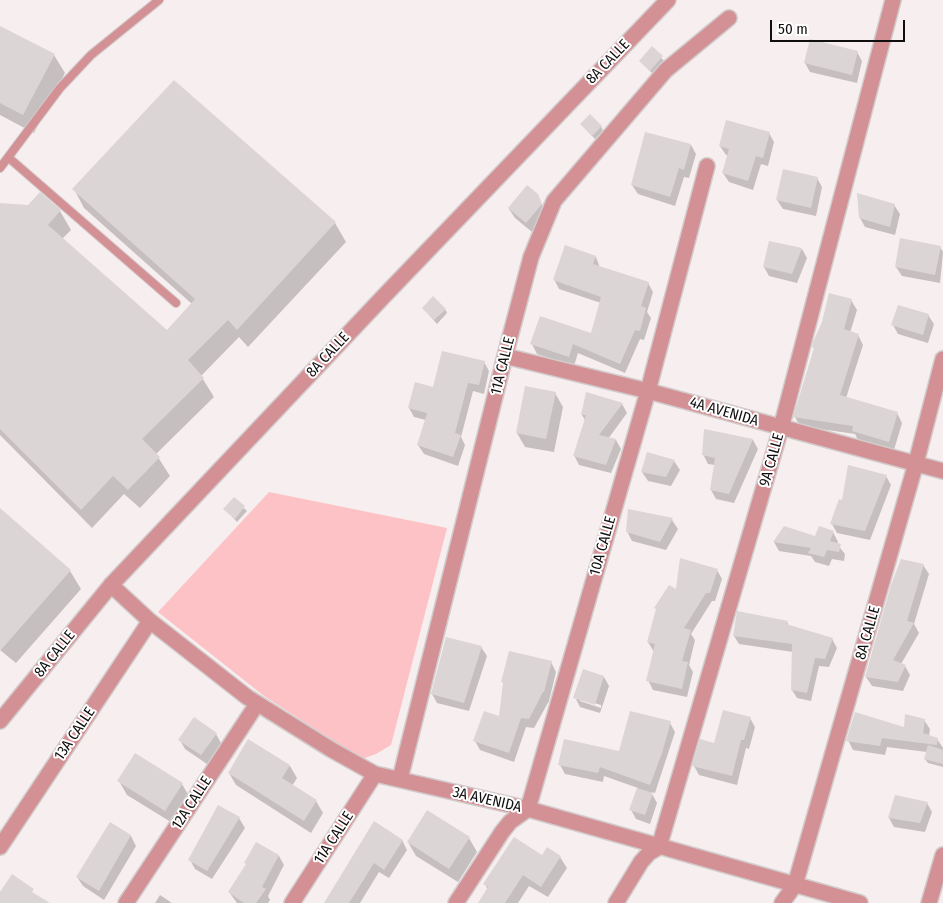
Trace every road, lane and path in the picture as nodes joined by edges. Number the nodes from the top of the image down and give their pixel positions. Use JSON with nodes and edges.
{"nodes":[{"id":1,"x":159,"y":0,"type":"edge"},
{"id":2,"x":668,"y":0,"type":"edge"},
{"id":3,"x":892,"y":0,"type":"edge"},
{"id":4,"x":729,"y":18,"type":"dead end"},
{"id":5,"x":9,"y":158,"type":"junction"},
{"id":6,"x":707,"y":166,"type":"dead end"},
{"id":7,"x":0,"y":168,"type":"edge"},
{"id":8,"x":176,"y":302,"type":"dead end"},
{"id":9,"x":505,"y":356,"type":"junction"},
{"id":10,"x":943,"y":359,"type":"edge"},
{"id":11,"x":648,"y":390,"type":"junction"},
{"id":12,"x":781,"y":428,"type":"junction"},
{"id":13,"x":916,"y":464,"type":"junction"},
{"id":14,"x":943,"y":471,"type":"edge"},
{"id":15,"x":111,"y":585,"type":"junction"},
{"id":16,"x":150,"y":621,"type":"junction"},
{"id":17,"x":257,"y":704,"type":"junction"},
{"id":18,"x":0,"y":721,"type":"edge"},
{"id":19,"x":376,"y":774,"type":"junction"},
{"id":20,"x":400,"y":779,"type":"junction"},
{"id":21,"x":528,"y":810,"type":"junction"},
{"id":22,"x":0,"y":847,"type":"edge"},
{"id":23,"x":659,"y":847,"type":"junction"},
{"id":24,"x":943,"y":855,"type":"edge"},
{"id":25,"x":795,"y":885,"type":"junction"},
{"id":26,"x":126,"y":903,"type":"edge"},
{"id":27,"x":292,"y":903,"type":"edge"},
{"id":28,"x":456,"y":903,"type":"edge"},
{"id":29,"x":616,"y":903,"type":"edge"},
{"id":30,"x":782,"y":903,"type":"edge"},
{"id":31,"x":860,"y":903,"type":"edge"},
{"id":32,"x":929,"y":903,"type":"edge"}],
"edges":[{"from":1,"to":5,"type":"lane"},
{"from":2,"to":15,"type":"street","name":"8A CALLE"},
{"from":3,"to":12,"type":"street","name":"9A CALLE"},
{"from":4,"to":9,"type":"street","name":"11A CALLE"},
{"from":5,"to":7,"type":"lane"},
{"from":5,"to":8,"type":"lane"},
{"from":6,"to":11,"type":"street","name":"10A CALLE"},
{"from":9,"to":11,"type":"street","name":"4A AVENIDA"},
{"from":9,"to":20,"type":"street","name":"11A CALLE"},
{"from":10,"to":13,"type":"street","name":"8A CALLE"},
{"from":11,"to":12,"type":"street","name":"4A AVENIDA"},
{"from":11,"to":21,"type":"street","name":"10A CALLE"},
{"from":12,"to":13,"type":"street","name":"4A AVENIDA"},
{"from":12,"to":23,"type":"street","name":"9A CALLE"},
{"from":13,"to":14,"type":"street","name":"4A AVENIDA"},
{"from":13,"to":25,"type":"street","name":"8A CALLE"},
{"from":15,"to":16,"type":"street","name":"3A AVENIDA"},
{"from":15,"to":18,"type":"street","name":"8A CALLE"},
{"from":16,"to":17,"type":"street","name":"3A AVENIDA"},
{"from":16,"to":22,"type":"street","name":"13A CALLE"},
{"from":17,"to":19,"type":"street","name":"3A AVENIDA"},
{"from":17,"to":26,"type":"street","name":"12A CALLE"},
{"from":19,"to":20,"type":"street","name":"3A AVENIDA"},
{"from":19,"to":27,"type":"street","name":"11A CALLE"},
{"from":20,"to":21,"type":"street","name":"3A AVENIDA"},
{"from":21,"to":23,"type":"street","name":"3A AVENIDA"},
{"from":21,"to":28,"type":"street"},
{"from":23,"to":25,"type":"street","name":"3A AVENIDA"},
{"from":23,"to":29,"type":"street"},
{"from":24,"to":32,"type":"street"},
{"from":25,"to":30,"type":"street","name":"8A CALLE"},
{"from":25,"to":31,"type":"street","name":"3A AVENIDA"}]}
